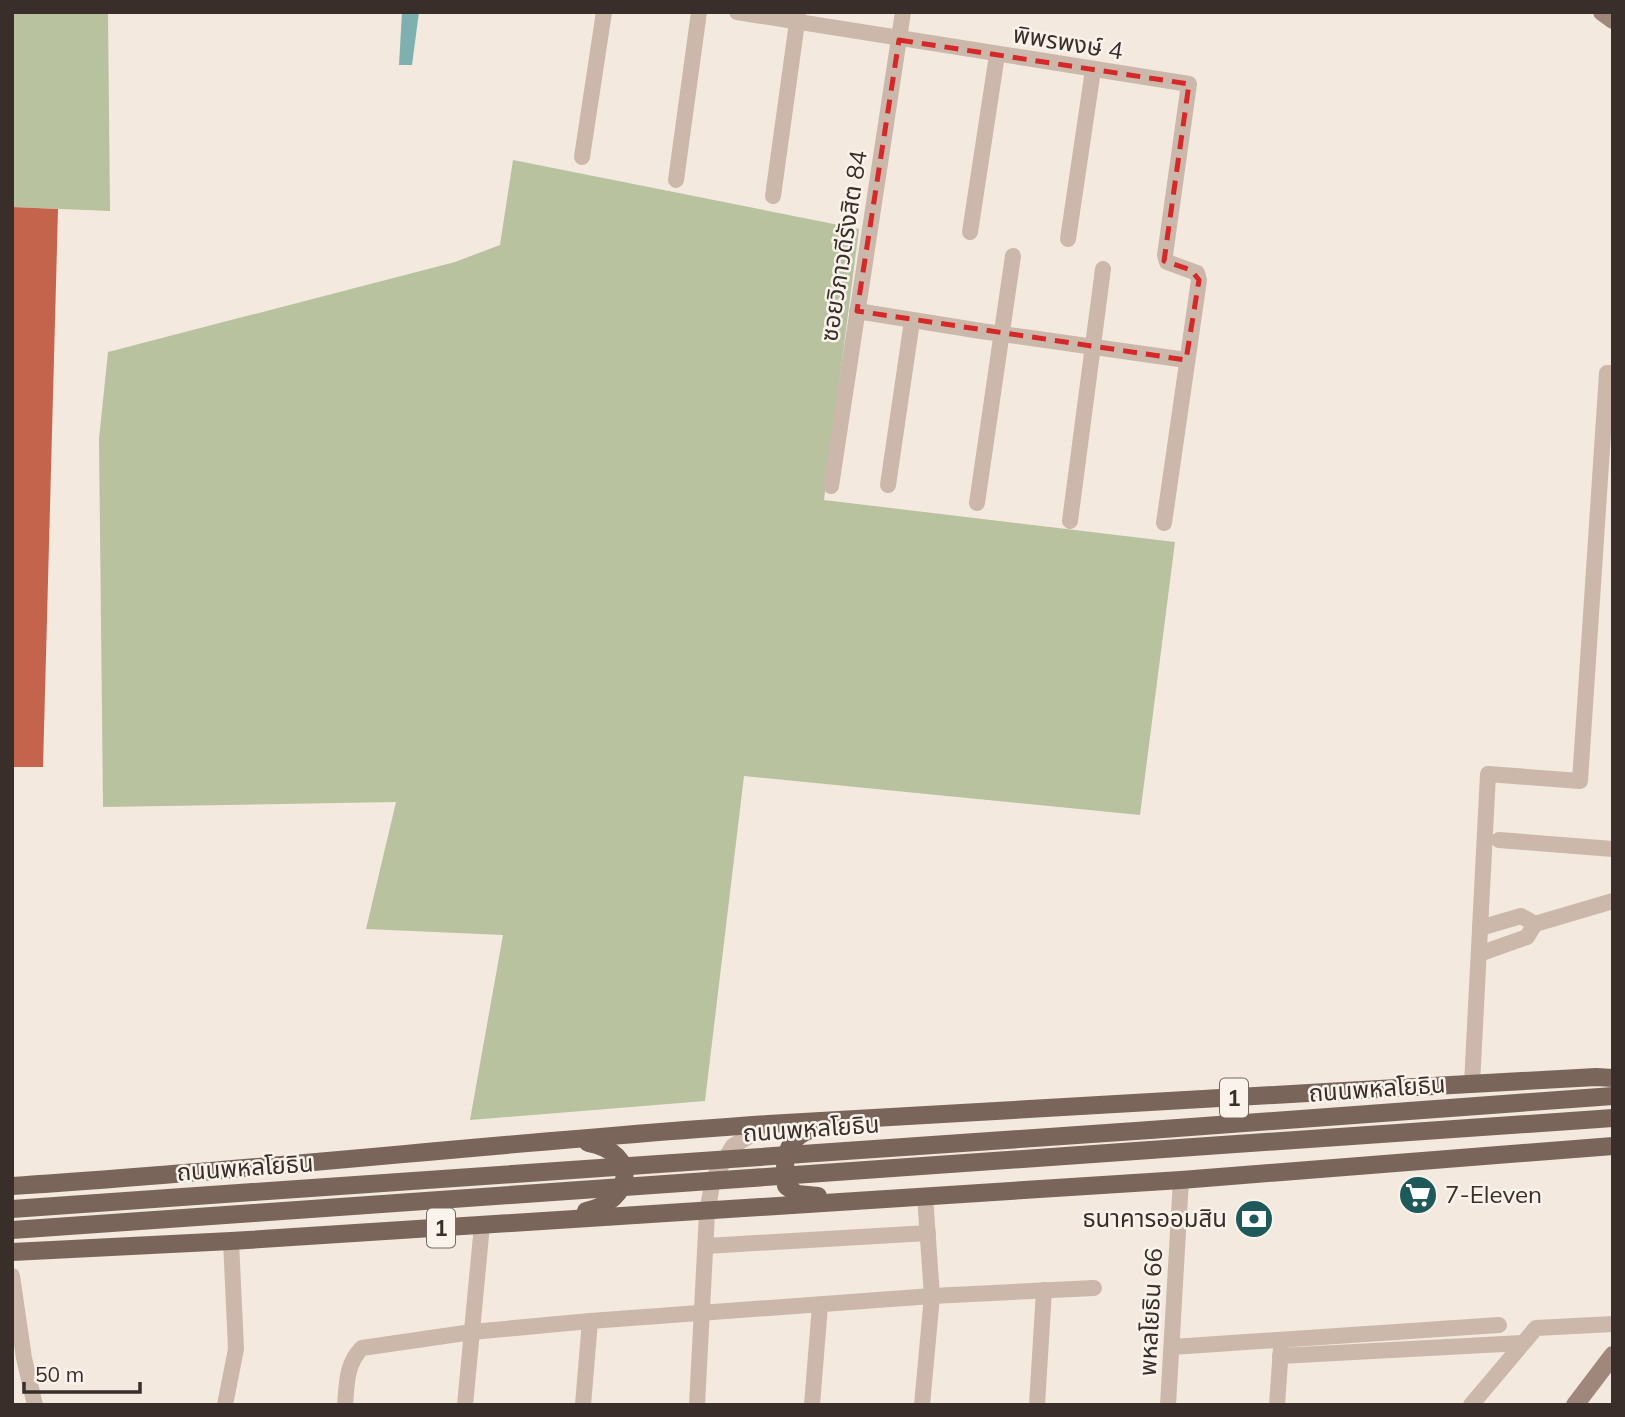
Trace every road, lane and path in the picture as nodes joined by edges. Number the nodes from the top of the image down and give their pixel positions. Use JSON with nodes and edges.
{"nodes":[{"id":1,"x":604,"y":12,"type":"edge"},
{"id":2,"x":699,"y":12,"type":"edge"},
{"id":3,"x":737,"y":12,"type":"edge"},
{"id":4,"x":903,"y":12,"type":"edge"},
{"id":5,"x":1602,"y":12,"type":"edge"},
{"id":6,"x":798,"y":17,"type":"edge"},
{"id":7,"x":1613,"y":20,"type":"edge"},
{"id":8,"x":899,"y":40,"type":"junction"},
{"id":9,"x":996,"y":55,"type":"junction"},
{"id":10,"x":1093,"y":70,"type":"junction"},
{"id":11,"x":582,"y":157,"type":"dead end"},
{"id":12,"x":676,"y":180,"type":"dead end"},
{"id":13,"x":773,"y":196,"type":"dead end"},
{"id":14,"x":970,"y":232,"type":"dead end"},
{"id":15,"x":1068,"y":239,"type":"dead end"},
{"id":16,"x":1013,"y":256,"type":"dead end"},
{"id":17,"x":1103,"y":270,"type":"dead end"},
{"id":18,"x":857,"y":312,"type":"junction"},
{"id":19,"x":912,"y":321,"type":"junction"},
{"id":20,"x":1003,"y":335,"type":"junction"},
{"id":21,"x":1094,"y":347,"type":"junction"},
{"id":22,"x":1186,"y":360,"type":"junction"},
{"id":23,"x":1613,"y":373,"type":"edge"},
{"id":24,"x":888,"y":485,"type":"dead end"},
{"id":25,"x":831,"y":486,"type":"dead end"},
{"id":26,"x":977,"y":503,"type":"dead end"},
{"id":27,"x":1070,"y":521,"type":"dead end"},
{"id":28,"x":1164,"y":523,"type":"dead end"},
{"id":29,"x":1499,"y":841,"type":"dead end"},
{"id":30,"x":1613,"y":849,"type":"edge"},
{"id":31,"x":1613,"y":901,"type":"edge"},
{"id":32,"x":1535,"y":925,"type":"junction"},
{"id":33,"x":1480,"y":928,"type":"junction"},
{"id":34,"x":1479,"y":954,"type":"junction"},
{"id":35,"x":1613,"y":1078,"type":"edge"},
{"id":36,"x":1472,"y":1084,"type":"junction"},
{"id":37,"x":1613,"y":1097,"type":"edge"},
{"id":38,"x":1613,"y":1118,"type":"edge"},
{"id":39,"x":872,"y":1119,"type":"junction"},
{"id":40,"x":770,"y":1124,"type":"junction"},
{"id":41,"x":532,"y":1142,"type":"junction"},
{"id":42,"x":1613,"y":1146,"type":"edge"},
{"id":43,"x":1181,"y":1180,"type":"junction"},
{"id":44,"x":12,"y":1186,"type":"edge"},
{"id":45,"x":925,"y":1196,"type":"junction"},
{"id":46,"x":870,"y":1199,"type":"junction"},
{"id":47,"x":12,"y":1209,"type":"edge"},
{"id":48,"x":707,"y":1212,"type":"junction"},
{"id":49,"x":539,"y":1220,"type":"junction"},
{"id":50,"x":482,"y":1225,"type":"junction"},
{"id":51,"x":12,"y":1230,"type":"edge"},
{"id":52,"x":928,"y":1233,"type":"junction"},
{"id":53,"x":231,"y":1241,"type":"junction"},
{"id":54,"x":706,"y":1246,"type":"junction"},
{"id":55,"x":12,"y":1252,"type":"edge"},
{"id":56,"x":12,"y":1276,"type":"edge"},
{"id":57,"x":1094,"y":1288,"type":"dead end"},
{"id":58,"x":1044,"y":1290,"type":"junction"},
{"id":59,"x":932,"y":1296,"type":"junction"},
{"id":60,"x":820,"y":1305,"type":"junction"},
{"id":61,"x":703,"y":1312,"type":"junction"},
{"id":62,"x":590,"y":1321,"type":"junction"},
{"id":63,"x":1613,"y":1324,"type":"edge"},
{"id":64,"x":1499,"y":1325,"type":"dead end"},
{"id":65,"x":472,"y":1332,"type":"junction"},
{"id":66,"x":1522,"y":1343,"type":"junction"},
{"id":67,"x":1172,"y":1347,"type":"junction"},
{"id":68,"x":1281,"y":1349,"type":"junction"},
{"id":69,"x":1613,"y":1355,"type":"edge"},
{"id":70,"x":18,"y":1359,"type":"edge"},
{"id":71,"x":36,"y":1405,"type":"edge"},
{"id":72,"x":225,"y":1405,"type":"edge"},
{"id":73,"x":345,"y":1405,"type":"edge"},
{"id":74,"x":466,"y":1405,"type":"edge"},
{"id":75,"x":583,"y":1405,"type":"edge"},
{"id":76,"x":697,"y":1405,"type":"edge"},
{"id":77,"x":812,"y":1405,"type":"edge"},
{"id":78,"x":922,"y":1405,"type":"edge"},
{"id":79,"x":1037,"y":1405,"type":"edge"},
{"id":80,"x":1167,"y":1405,"type":"edge"},
{"id":81,"x":1277,"y":1405,"type":"edge"},
{"id":82,"x":1471,"y":1405,"type":"edge"},
{"id":83,"x":1575,"y":1405,"type":"edge"}],
"edges":[{"from":1,"to":11,"type":"street"},
{"from":2,"to":12,"type":"street"},
{"from":3,"to":6,"type":"street","name":"พิพรพงษ์ 4"},
{"from":4,"to":8,"type":"street","name":"ซอยวิภาวดีรังสิต 84"},
{"from":5,"to":7,"type":"main road"},
{"from":6,"to":8,"type":"street","name":"พิพรพงษ์ 4"},
{"from":6,"to":13,"type":"street"},
{"from":8,"to":9,"type":"street","name":"พิพรพงษ์ 4"},
{"from":8,"to":18,"type":"street","name":"ซอยวิภาวดีรังสิต 84"},
{"from":9,"to":10,"type":"street","name":"พิพรพงษ์ 4"},
{"from":9,"to":14,"type":"street"},
{"from":10,"to":15,"type":"street"},
{"from":10,"to":22,"type":"street","name":"พิพรพงษ์ 4"},
{"from":16,"to":20,"type":"street"},
{"from":17,"to":21,"type":"street"},
{"from":18,"to":19,"type":"street"},
{"from":18,"to":25,"type":"street","name":"ซอยวิภาวดีรังสิต 84"},
{"from":19,"to":20,"type":"street"},
{"from":19,"to":24,"type":"street"},
{"from":20,"to":21,"type":"street"},
{"from":20,"to":26,"type":"street"},
{"from":21,"to":22,"type":"street"},
{"from":21,"to":27,"type":"street"},
{"from":22,"to":28,"type":"street"},
{"from":23,"to":33,"type":"street"},
{"from":29,"to":30,"type":"street"},
{"from":31,"to":32,"type":"street"},
{"from":32,"to":33,"type":"street"},
{"from":32,"to":34,"type":"street"},
{"from":33,"to":34,"type":"street"},
{"from":34,"to":36,"type":"street"},
{"from":35,"to":36,"type":"main road","name":"ถนนพหลโยธิน","number":"1"},
{"from":36,"to":39,"type":"main road","name":"ถนนพหลโยธิน","number":"1"},
{"from":37,"to":47,"type":"main road","name":"ถนนพหลโยธิน","bridge":true},
{"from":38,"to":51,"type":"main road","name":"ถนนพหลโยธิน","bridge":true},
{"from":39,"to":40,"type":"main road","name":"ถนนพหลโยธิน","number":"1"},
{"from":39,"to":46,"type":"main road"},
{"from":40,"to":41,"type":"main road","name":"ถนนพหลโยธิน","number":"1"},
{"from":40,"to":48,"type":"street"},
{"from":41,"to":44,"type":"main road","name":"ถนนพหลโยธิน","number":"1"},
{"from":41,"to":49,"type":"main road"},
{"from":42,"to":43,"type":"main road","number":"1"},
{"from":43,"to":45,"type":"main road","number":"1"},
{"from":43,"to":67,"type":"street","name":"พหลโยธิน 66"},
{"from":45,"to":46,"type":"main road","number":"1"},
{"from":45,"to":52,"type":"street"},
{"from":46,"to":48,"type":"main road","number":"1"},
{"from":48,"to":49,"type":"main road","number":"1"},
{"from":48,"to":54,"type":"street"},
{"from":49,"to":50,"type":"main road","number":"1"},
{"from":50,"to":53,"type":"main road","number":"1"},
{"from":50,"to":65,"type":"street"},
{"from":52,"to":54,"type":"street"},
{"from":52,"to":59,"type":"street"},
{"from":53,"to":55,"type":"main road","number":"1"},
{"from":53,"to":72,"type":"street"},
{"from":54,"to":61,"type":"street"},
{"from":56,"to":70,"type":"street"},
{"from":57,"to":58,"type":"street"},
{"from":58,"to":59,"type":"street"},
{"from":58,"to":79,"type":"street"},
{"from":59,"to":60,"type":"street"},
{"from":59,"to":78,"type":"street"},
{"from":60,"to":61,"type":"street"},
{"from":60,"to":77,"type":"street"},
{"from":61,"to":62,"type":"street"},
{"from":61,"to":76,"type":"street"},
{"from":62,"to":65,"type":"street"},
{"from":62,"to":75,"type":"street"},
{"from":63,"to":66,"type":"street"},
{"from":64,"to":68,"type":"street"},
{"from":65,"to":73,"type":"street"},
{"from":65,"to":74,"type":"street"},
{"from":66,"to":68,"type":"street"},
{"from":66,"to":82,"type":"street"},
{"from":67,"to":68,"type":"street"},
{"from":67,"to":80,"type":"street","name":"พหลโยธิน 66"},
{"from":68,"to":81,"type":"street"},
{"from":69,"to":83,"type":"main road"},
{"from":70,"to":71,"type":"street"}]}
